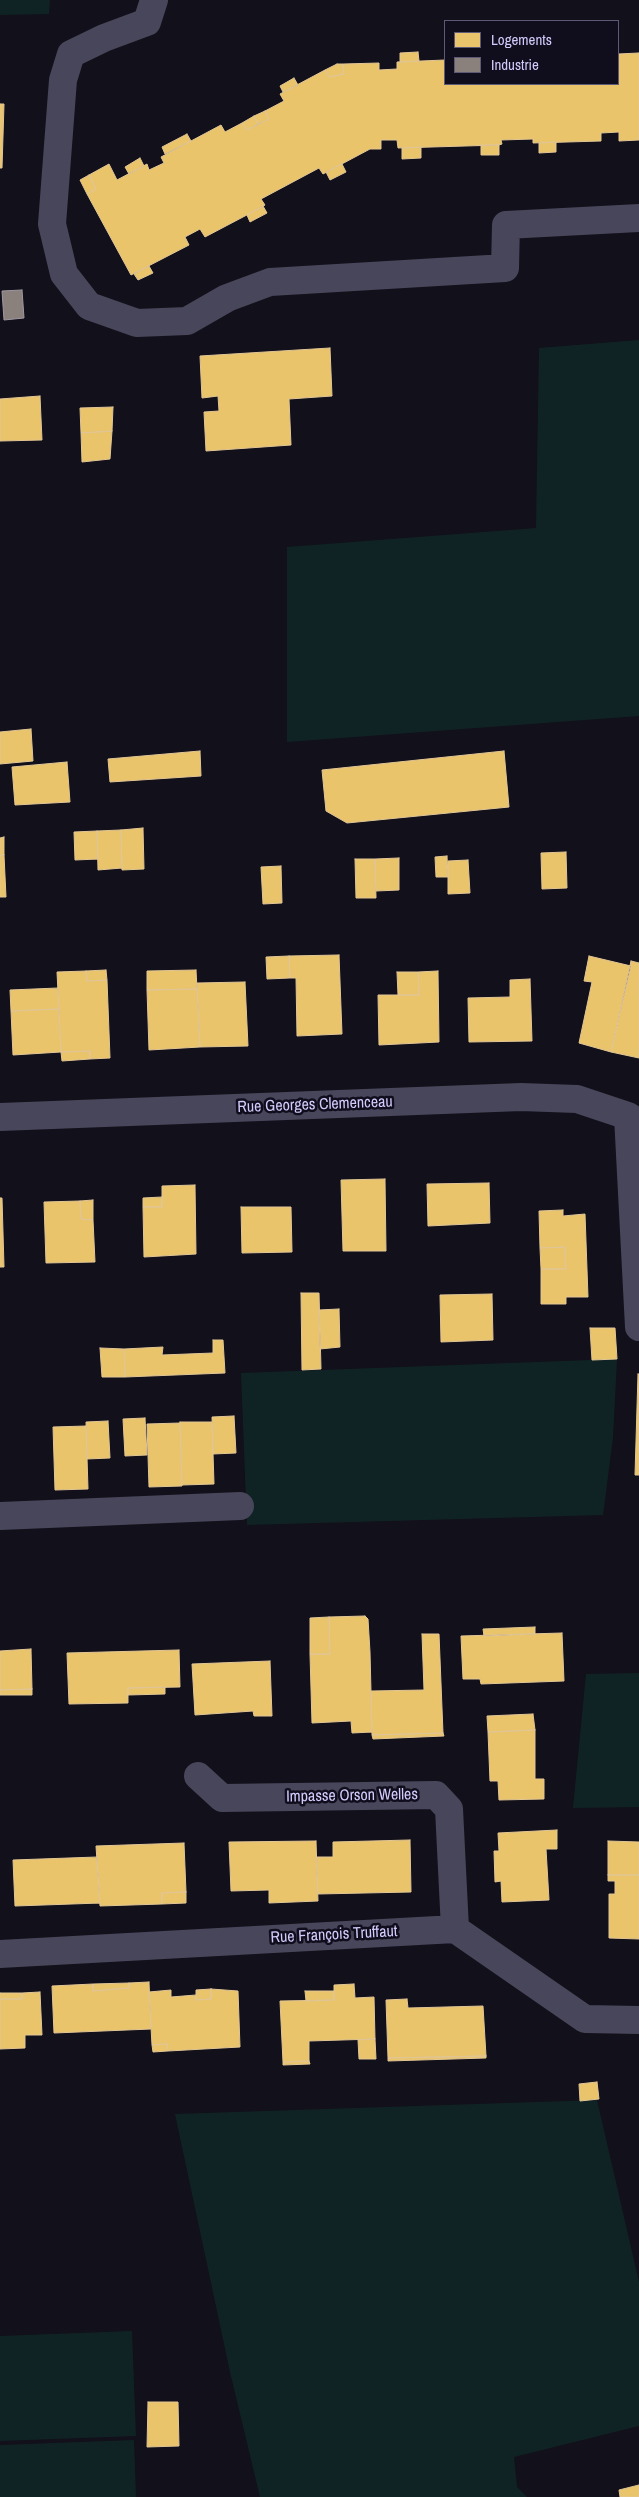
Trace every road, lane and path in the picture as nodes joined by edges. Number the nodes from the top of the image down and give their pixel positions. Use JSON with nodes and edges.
{"nodes":[{"id":1,"x":154,"y":0,"type":"edge"},
{"id":2,"x":639,"y":218,"type":"edge"},
{"id":3,"x":0,"y":1117,"type":"edge"},
{"id":4,"x":633,"y":1120,"type":"edge"},
{"id":5,"x":639,"y":1327,"type":"edge"},
{"id":6,"x":240,"y":1506,"type":"dead end"},
{"id":7,"x":0,"y":1516,"type":"edge"},
{"id":8,"x":198,"y":1776,"type":"dead end"},
{"id":9,"x":456,"y":1929,"type":"junction"},
{"id":10,"x":0,"y":1954,"type":"edge"},
{"id":11,"x":639,"y":2020,"type":"edge"}],
"edges":[{"from":1,"to":2,"type":"street"},
{"from":3,"to":4,"type":"street","name":"Rue Georges Clemenceau"},
{"from":4,"to":5,"type":"street","name":"Rue Georges Clemenceau"},
{"from":6,"to":7,"type":"street"},
{"from":8,"to":9,"type":"street","name":"Impasse Orson Welles"},
{"from":9,"to":10,"type":"street","name":"Rue François Truffaut"},
{"from":9,"to":11,"type":"street"}]}
